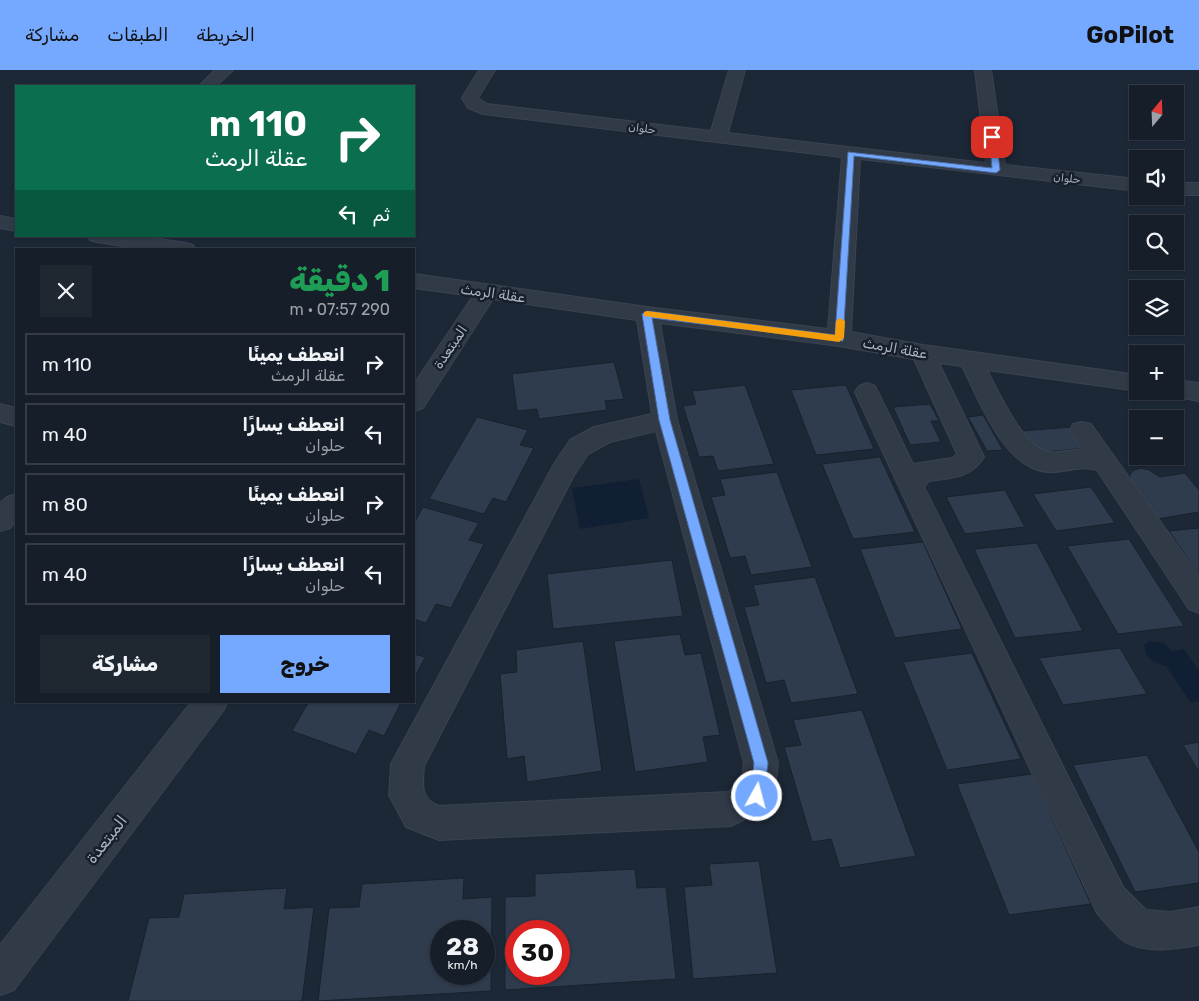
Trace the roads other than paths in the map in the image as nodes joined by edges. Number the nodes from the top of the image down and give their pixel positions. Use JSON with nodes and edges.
{"nodes":[{"id":1,"x":225,"y":70,"type":"edge"},
{"id":2,"x":486,"y":70,"type":"edge"},
{"id":3,"x":736,"y":70,"type":"edge"},
{"id":4,"x":983,"y":70,"type":"edge"},
{"id":5,"x":208,"y":85,"type":"edge"},
{"id":6,"x":718,"y":137,"type":"junction"},
{"id":7,"x":851,"y":154,"type":"junction"},
{"id":8,"x":996,"y":170,"type":"junction"},
{"id":9,"x":1129,"y":184,"type":"edge"},
{"id":10,"x":1184,"y":189,"type":"edge"},
{"id":11,"x":1199,"y":189,"type":"edge"},
{"id":12,"x":0,"y":222,"type":"edge"},
{"id":13,"x":15,"y":225,"type":"edge"},
{"id":14,"x":104,"y":237,"type":"edge"},
{"id":15,"x":179,"y":248,"type":"edge"},
{"id":16,"x":415,"y":281,"type":"edge"},
{"id":17,"x":487,"y":292,"type":"junction"},
{"id":18,"x":647,"y":314,"type":"junction"},
{"id":19,"x":839,"y":338,"type":"junction"},
{"id":20,"x":923,"y":353,"type":"junction"},
{"id":21,"x":970,"y":360,"type":"junction"},
{"id":22,"x":1129,"y":383,"type":"edge"},
{"id":23,"x":1184,"y":390,"type":"edge"},
{"id":24,"x":867,"y":392,"type":"dead end"},
{"id":25,"x":1199,"y":392,"type":"edge"},
{"id":26,"x":415,"y":400,"type":"edge"},
{"id":27,"x":0,"y":413,"type":"edge"},
{"id":28,"x":15,"y":417,"type":"edge"},
{"id":29,"x":664,"y":420,"type":"junction"},
{"id":30,"x":1082,"y":431,"type":"dead end"},
{"id":31,"x":1106,"y":463,"type":"junction"},
{"id":32,"x":910,"y":485,"type":"junction"},
{"id":33,"x":15,"y":506,"type":"edge"},
{"id":34,"x":0,"y":520,"type":"edge"},
{"id":35,"x":1199,"y":600,"type":"edge"},
{"id":36,"x":210,"y":703,"type":"edge"},
{"id":37,"x":1199,"y":926,"type":"edge"},
{"id":38,"x":0,"y":976,"type":"edge"}],
"edges":[{"from":1,"to":5,"type":"street"},
{"from":2,"to":6,"type":"street","name":"حلوان"},
{"from":3,"to":6,"type":"street"},
{"from":4,"to":8,"type":"street"},
{"from":6,"to":7,"type":"street","name":"حلوان"},
{"from":7,"to":8,"type":"street","name":"حلوان"},
{"from":7,"to":19,"type":"street"},
{"from":8,"to":9,"type":"street","name":"حلوان"},
{"from":10,"to":11,"type":"street"},
{"from":12,"to":13,"type":"street"},
{"from":14,"to":15,"type":"street"},
{"from":16,"to":17,"type":"street","name":"عقلة الرمث"},
{"from":17,"to":18,"type":"street","name":"عقلة الرمث"},
{"from":17,"to":26,"type":"street","name":"المبتعدة"},
{"from":18,"to":19,"type":"street","name":"عقلة الرمث"},
{"from":18,"to":29,"type":"street"},
{"from":19,"to":20,"type":"street","name":"عقلة الرمث"},
{"from":20,"to":21,"type":"street","name":"عقلة الرمث"},
{"from":20,"to":32,"type":"street"},
{"from":21,"to":22,"type":"street","name":"عقلة الرمث"},
{"from":21,"to":31,"type":"street"},
{"from":23,"to":25,"type":"street"},
{"from":24,"to":32,"type":"street"},
{"from":27,"to":28,"type":"street"},
{"from":29,"to":29,"type":"street"},
{"from":30,"to":31,"type":"street"},
{"from":31,"to":35,"type":"street"},
{"from":32,"to":37,"type":"street"},
{"from":33,"to":34,"type":"street"},
{"from":36,"to":38,"type":"street","name":"المبتعدة"}]}
